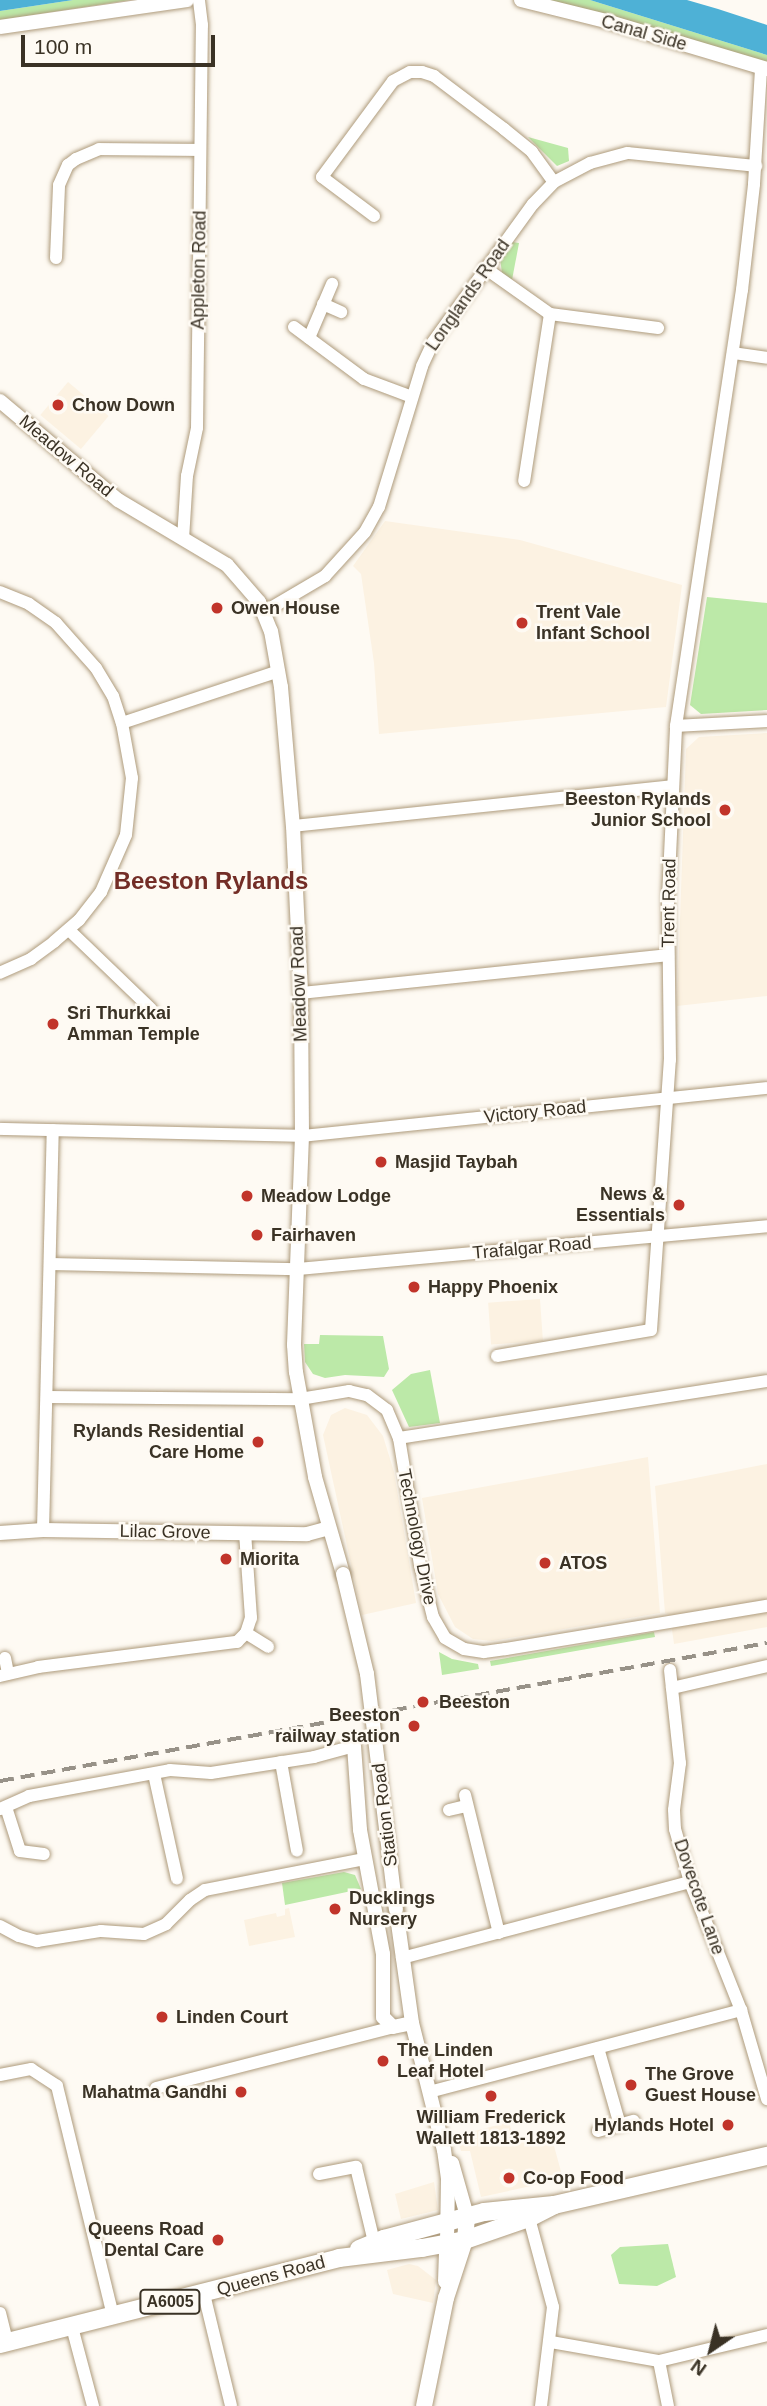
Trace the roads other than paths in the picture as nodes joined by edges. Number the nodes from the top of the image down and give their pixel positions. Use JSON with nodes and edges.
{"nodes":[{"id":1,"x":187,"y":0,"type":"edge"},
{"id":2,"x":199,"y":0,"type":"edge"},
{"id":3,"x":521,"y":0,"type":"edge"},
{"id":4,"x":0,"y":27,"type":"edge"},
{"id":5,"x":764,"y":69,"type":"edge"},
{"id":6,"x":200,"y":150,"type":"junction"},
{"id":7,"x":755,"y":166,"type":"junction"},
{"id":8,"x":554,"y":182,"type":"junction"},
{"id":9,"x":374,"y":216,"type":"dead end"},
{"id":10,"x":56,"y":258,"type":"dead end"},
{"id":11,"x":485,"y":268,"type":"junction"},
{"id":12,"x":332,"y":284,"type":"dead end"},
{"id":13,"x":323,"y":304,"type":"junction"},
{"id":14,"x":341,"y":312,"type":"dead end"},
{"id":15,"x":550,"y":314,"type":"junction"},
{"id":16,"x":294,"y":327,"type":"dead end"},
{"id":17,"x":658,"y":328,"type":"dead end"},
{"id":18,"x":309,"y":338,"type":"junction"},
{"id":19,"x":733,"y":353,"type":"junction"},
{"id":20,"x":767,"y":358,"type":"edge"},
{"id":21,"x":412,"y":397,"type":"junction"},
{"id":22,"x":0,"y":401,"type":"edge"},
{"id":23,"x":524,"y":481,"type":"dead end"},
{"id":24,"x":183,"y":539,"type":"junction"},
{"id":25,"x":0,"y":592,"type":"edge"},
{"id":26,"x":264,"y":612,"type":"junction"},
{"id":27,"x":279,"y":671,"type":"junction"},
{"id":28,"x":767,"y":721,"type":"edge"},
{"id":29,"x":122,"y":723,"type":"junction"},
{"id":30,"x":676,"y":726,"type":"junction"},
{"id":31,"x":673,"y":786,"type":"junction"},
{"id":32,"x":293,"y":826,"type":"junction"},
{"id":33,"x":69,"y":930,"type":"junction"},
{"id":34,"x":668,"y":955,"type":"junction"},
{"id":35,"x":0,"y":974,"type":"edge"},
{"id":36,"x":301,"y":993,"type":"junction"},
{"id":37,"x":150,"y":1009,"type":"dead end"},
{"id":38,"x":767,"y":1088,"type":"edge"},
{"id":39,"x":668,"y":1098,"type":"junction"},
{"id":40,"x":0,"y":1129,"type":"edge"},
{"id":41,"x":53,"y":1130,"type":"junction"},
{"id":42,"x":302,"y":1136,"type":"junction"},
{"id":43,"x":767,"y":1226,"type":"edge"},
{"id":44,"x":657,"y":1236,"type":"junction"},
{"id":45,"x":50,"y":1264,"type":"junction"},
{"id":46,"x":298,"y":1269,"type":"junction"},
{"id":47,"x":497,"y":1356,"type":"dead end"},
{"id":48,"x":767,"y":1381,"type":"edge"},
{"id":49,"x":47,"y":1397,"type":"junction"},
{"id":50,"x":300,"y":1399,"type":"junction"},
{"id":51,"x":399,"y":1438,"type":"junction"},
{"id":52,"x":329,"y":1528,"type":"junction"},
{"id":53,"x":43,"y":1530,"type":"junction"},
{"id":54,"x":0,"y":1533,"type":"edge"},
{"id":55,"x":245,"y":1533,"type":"junction"},
{"id":56,"x":767,"y":1606,"type":"edge"},
{"id":57,"x":246,"y":1633,"type":"junction"},
{"id":58,"x":268,"y":1647,"type":"dead end"},
{"id":59,"x":5,"y":1658,"type":"dead end"},
{"id":60,"x":767,"y":1666,"type":"edge"},
{"id":61,"x":670,"y":1670,"type":"dead end"},
{"id":62,"x":4,"y":1675,"type":"edge"},
{"id":63,"x":673,"y":1688,"type":"junction"},
{"id":64,"x":354,"y":1746,"type":"joint"},
{"id":65,"x":281,"y":1762,"type":"junction"},
{"id":66,"x":155,"y":1773,"type":"junction"},
{"id":67,"x":3,"y":1808,"type":"edge"},
{"id":68,"x":449,"y":1810,"type":"dead end"},
{"id":69,"x":297,"y":1851,"type":"dead end"},
{"id":70,"x":44,"y":1854,"type":"dead end"},
{"id":71,"x":365,"y":1858,"type":"junction"},
{"id":72,"x":177,"y":1879,"type":"dead end"},
{"id":73,"x":690,"y":1882,"type":"junction"},
{"id":74,"x":0,"y":1926,"type":"edge"},
{"id":75,"x":499,"y":1933,"type":"junction"},
{"id":76,"x":402,"y":1958,"type":"junction"},
{"id":77,"x":741,"y":2010,"type":"junction"},
{"id":78,"x":412,"y":2023,"type":"junction"},
{"id":79,"x":393,"y":2026,"type":"junction"},
{"id":80,"x":598,"y":2048,"type":"junction"},
{"id":81,"x":763,"y":2068,"type":"edge"},
{"id":82,"x":0,"y":2075,"type":"edge"},
{"id":83,"x":156,"y":2088,"type":"dead end"},
{"id":84,"x":429,"y":2092,"type":"junction"},
{"id":85,"x":767,"y":2099,"type":"edge"},
{"id":86,"x":634,"y":2121,"type":"dead end"},
{"id":87,"x":620,"y":2125,"type":"junction"},
{"id":88,"x":598,"y":2131,"type":"dead end"},
{"id":89,"x":444,"y":2150,"type":"junction"},
{"id":90,"x":767,"y":2156,"type":"edge"},
{"id":91,"x":319,"y":2174,"type":"dead end"},
{"id":92,"x":554,"y":2205,"type":"junction"},
{"id":93,"x":467,"y":2216,"type":"junction"},
{"id":94,"x":529,"y":2218,"type":"junction"},
{"id":95,"x":448,"y":2221,"type":"junction"},
{"id":96,"x":374,"y":2242,"type":"junction"},
{"id":97,"x":456,"y":2242,"type":"junction"},
{"id":98,"x":339,"y":2258,"type":"junction"},
{"id":99,"x":204,"y":2294,"type":"junction"},
{"id":100,"x":0,"y":2313,"type":"edge"},
{"id":101,"x":113,"y":2316,"type":"junction"},
{"id":102,"x":72,"y":2327,"type":"junction"},
{"id":103,"x":767,"y":2335,"type":"edge"},
{"id":104,"x":551,"y":2342,"type":"junction"},
{"id":105,"x":3,"y":2343,"type":"edge"},
{"id":106,"x":659,"y":2361,"type":"junction"},
{"id":107,"x":93,"y":2406,"type":"edge"},
{"id":108,"x":231,"y":2406,"type":"edge"},
{"id":109,"x":424,"y":2406,"type":"edge"},
{"id":110,"x":541,"y":2406,"type":"edge"},
{"id":111,"x":668,"y":2406,"type":"edge"}],
"edges":[{"from":1,"to":4,"type":"street"},
{"from":2,"to":6,"type":"street","name":"Appleton Road"},
{"from":3,"to":5,"type":"street","name":"Canal Side"},
{"from":5,"to":7,"type":"street","name":"Trent Road"},
{"from":6,"to":10,"type":"street"},
{"from":6,"to":24,"type":"street","name":"Appleton Road"},
{"from":7,"to":8,"type":"street","name":"Longlands Road"},
{"from":7,"to":19,"type":"street","name":"Trent Road"},
{"from":8,"to":9,"type":"street"},
{"from":8,"to":11,"type":"street","name":"Longlands Road"},
{"from":11,"to":15,"type":"street"},
{"from":11,"to":21,"type":"street","name":"Longlands Road"},
{"from":12,"to":13,"type":"street"},
{"from":13,"to":14,"type":"street"},
{"from":13,"to":18,"type":"street"},
{"from":15,"to":17,"type":"street"},
{"from":15,"to":23,"type":"street"},
{"from":16,"to":18,"type":"street"},
{"from":18,"to":21,"type":"street"},
{"from":19,"to":20,"type":"street"},
{"from":19,"to":30,"type":"street","name":"Trent Road"},
{"from":21,"to":26,"type":"street","name":"Longlands Road"},
{"from":22,"to":24,"type":"street","name":"Meadow Road"},
{"from":24,"to":26,"type":"street","name":"Meadow Road"},
{"from":25,"to":29,"type":"street"},
{"from":26,"to":27,"type":"street","name":"Meadow Road"},
{"from":27,"to":29,"type":"street"},
{"from":27,"to":32,"type":"street","name":"Meadow Road"},
{"from":28,"to":30,"type":"street"},
{"from":29,"to":33,"type":"street"},
{"from":30,"to":31,"type":"street","name":"Trent Road"},
{"from":31,"to":32,"type":"street"},
{"from":31,"to":34,"type":"street","name":"Trent Road"},
{"from":32,"to":36,"type":"street","name":"Meadow Road"},
{"from":33,"to":35,"type":"street"},
{"from":33,"to":37,"type":"street"},
{"from":34,"to":36,"type":"street"},
{"from":34,"to":39,"type":"street","name":"Trent Road"},
{"from":36,"to":42,"type":"street","name":"Meadow Road"},
{"from":38,"to":39,"type":"street","name":"Victory Road"},
{"from":39,"to":42,"type":"street","name":"Victory Road"},
{"from":39,"to":44,"type":"street","name":"Trent Road"},
{"from":40,"to":41,"type":"street","name":"Victory Road"},
{"from":41,"to":42,"type":"street","name":"Victory Road"},
{"from":41,"to":45,"type":"street"},
{"from":42,"to":46,"type":"street","name":"Meadow Road"},
{"from":43,"to":44,"type":"street","name":"Trafalgar Road"},
{"from":44,"to":46,"type":"street","name":"Trafalgar Road"},
{"from":44,"to":47,"type":"street","name":"Trent Road"},
{"from":45,"to":46,"type":"street","name":"Trafalgar Road"},
{"from":45,"to":49,"type":"street"},
{"from":46,"to":50,"type":"street","name":"Meadow Road"},
{"from":48,"to":51,"type":"street"},
{"from":49,"to":50,"type":"street","name":"Technology Drive"},
{"from":49,"to":53,"type":"street"},
{"from":50,"to":51,"type":"street","name":"Technology Drive"},
{"from":50,"to":52,"type":"street","name":"Meadow Road"},
{"from":51,"to":56,"type":"street","name":"Technology Drive"},
{"from":52,"to":55,"type":"street","name":"Lilac Grove"},
{"from":52,"to":76,"type":"street","name":"Station Road","bridge":true},
{"from":53,"to":54,"type":"street","name":"Lilac Grove"},
{"from":53,"to":55,"type":"street","name":"Lilac Grove"},
{"from":55,"to":57,"type":"street"},
{"from":57,"to":58,"type":"street"},
{"from":57,"to":62,"type":"street"},
{"from":59,"to":62,"type":"street"},
{"from":60,"to":63,"type":"street"},
{"from":61,"to":63,"type":"street","name":"Dovecote Lane"},
{"from":63,"to":73,"type":"street","name":"Dovecote Lane"},
{"from":64,"to":65,"type":"street"},
{"from":64,"to":71,"type":"street","name":"Station Road"},
{"from":65,"to":66,"type":"street"},
{"from":65,"to":69,"type":"street"},
{"from":66,"to":67,"type":"street"},
{"from":66,"to":72,"type":"street"},
{"from":67,"to":70,"type":"street"},
{"from":68,"to":75,"type":"street"},
{"from":71,"to":74,"type":"street"},
{"from":71,"to":79,"type":"street","name":"Station Road"},
{"from":73,"to":75,"type":"street"},
{"from":73,"to":77,"type":"street","name":"Dovecote Lane"},
{"from":75,"to":76,"type":"street"},
{"from":76,"to":78,"type":"street","name":"Station Road"},
{"from":77,"to":80,"type":"street"},
{"from":77,"to":81,"type":"street","name":"Dovecote Lane"},
{"from":78,"to":79,"type":"street"},
{"from":78,"to":84,"type":"street","name":"Station Road"},
{"from":79,"to":83,"type":"street"},
{"from":80,"to":84,"type":"street"},
{"from":80,"to":87,"type":"street"},
{"from":81,"to":85,"type":"street","name":"Dovecote Lane"},
{"from":82,"to":101,"type":"street"},
{"from":84,"to":89,"type":"street","name":"Station Road"},
{"from":86,"to":87,"type":"street"},
{"from":87,"to":88,"type":"street"},
{"from":89,"to":93,"type":"street","name":"Station Road"},
{"from":89,"to":95,"type":"street","name":"Station Road"},
{"from":90,"to":92,"type":"main road","name":"Queens Road","number":"A6005"},
{"from":91,"to":96,"type":"street"},
{"from":92,"to":93,"type":"main road","name":"Queens Road","number":"A6005"},
{"from":92,"to":94,"type":"main road","name":"Queens Road","number":"A6005"},
{"from":93,"to":95,"type":"main road","name":"Queens Road","number":"A6005"},
{"from":93,"to":97,"type":"main road","name":"Station Road"},
{"from":94,"to":97,"type":"main road","name":"Queens Road","number":"A6005"},
{"from":94,"to":104,"type":"street"},
{"from":95,"to":96,"type":"main road","name":"Queens Road","number":"A6005"},
{"from":95,"to":97,"type":"street","name":"Station Road"},
{"from":96,"to":98,"type":"main road","name":"Queens Road","number":"A6005"},
{"from":97,"to":98,"type":"main road","name":"Queens Road","number":"A6005"},
{"from":97,"to":109,"type":"main road","name":"Station Road"},
{"from":98,"to":99,"type":"main road","name":"Queens Road","number":"A6005"},
{"from":99,"to":101,"type":"main road","name":"Queens Road","number":"A6005"},
{"from":99,"to":108,"type":"street"},
{"from":100,"to":105,"type":"street"},
{"from":101,"to":102,"type":"main road","name":"Queens Road","number":"A6005"},
{"from":102,"to":105,"type":"main road","name":"Queens Road","number":"A6005"},
{"from":102,"to":107,"type":"street"},
{"from":103,"to":106,"type":"street"},
{"from":104,"to":106,"type":"street"},
{"from":104,"to":110,"type":"street"},
{"from":106,"to":111,"type":"street"}]}
